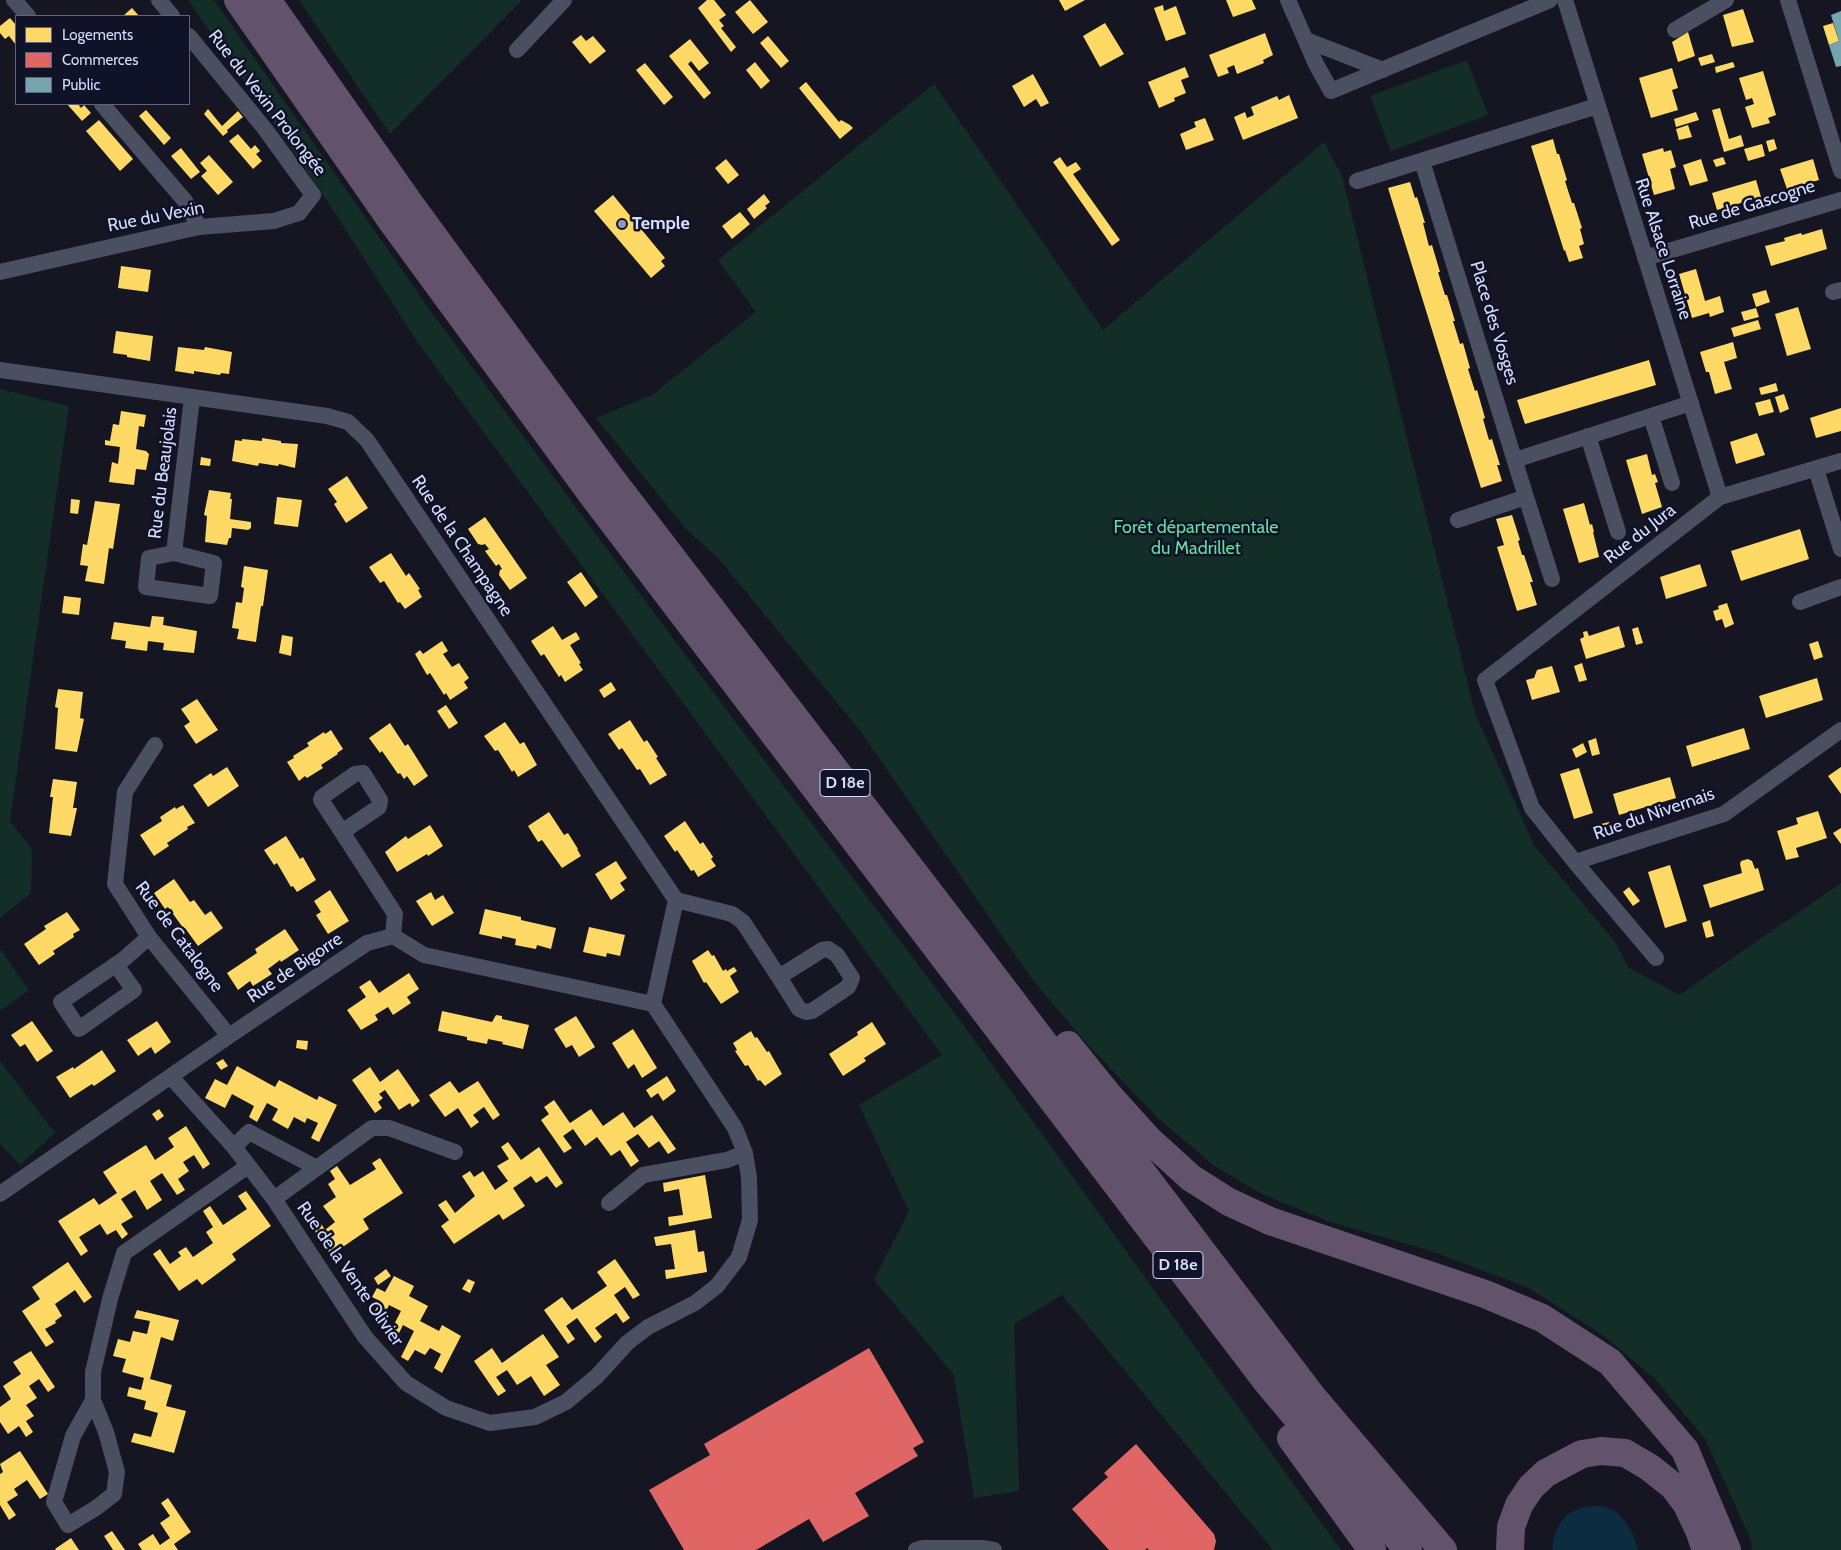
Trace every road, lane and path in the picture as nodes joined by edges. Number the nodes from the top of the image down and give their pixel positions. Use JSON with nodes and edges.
{"nodes":[{"id":1,"x":14,"y":0,"type":"edge"},
{"id":2,"x":159,"y":0,"type":"edge"},
{"id":3,"x":238,"y":0,"type":"edge"},
{"id":4,"x":268,"y":0,"type":"edge"},
{"id":5,"x":564,"y":0,"type":"edge"},
{"id":6,"x":1288,"y":0,"type":"edge"},
{"id":7,"x":1550,"y":0,"type":"edge"},
{"id":8,"x":1565,"y":0,"type":"edge"},
{"id":9,"x":1726,"y":0,"type":"edge"},
{"id":10,"x":1788,"y":0,"type":"edge"},
{"id":11,"x":27,"y":15,"type":"edge"},
{"id":12,"x":171,"y":15,"type":"edge"},
{"id":13,"x":1675,"y":30,"type":"dead end"},
{"id":14,"x":190,"y":37,"type":"edge"},
{"id":15,"x":1306,"y":40,"type":"junction"},
{"id":16,"x":517,"y":50,"type":"dead end"},
{"id":17,"x":1382,"y":70,"type":"junction"},
{"id":18,"x":103,"y":105,"type":"edge"},
{"id":19,"x":1597,"y":106,"type":"junction"},
{"id":20,"x":1422,"y":161,"type":"junction"},
{"id":21,"x":1841,"y":171,"type":"edge"},
{"id":22,"x":1357,"y":181,"type":"dead end"},
{"id":23,"x":313,"y":195,"type":"joint"},
{"id":24,"x":1841,"y":200,"type":"edge"},
{"id":25,"x":198,"y":227,"type":"junction"},
{"id":26,"x":1645,"y":258,"type":"junction"},
{"id":27,"x":0,"y":272,"type":"edge"},
{"id":28,"x":0,"y":370,"type":"edge"},
{"id":29,"x":192,"y":398,"type":"junction"},
{"id":30,"x":1691,"y":403,"type":"junction"},
{"id":31,"x":1651,"y":416,"type":"junction"},
{"id":32,"x":1588,"y":436,"type":"junction"},
{"id":33,"x":1515,"y":460,"type":"junction"},
{"id":34,"x":1841,"y":461,"type":"edge"},
{"id":35,"x":1816,"y":468,"type":"junction"},
{"id":36,"x":1672,"y":483,"type":"dead end"},
{"id":37,"x":1720,"y":497,"type":"junction"},
{"id":38,"x":1526,"y":498,"type":"junction"},
{"id":39,"x":1458,"y":520,"type":"dead end"},
{"id":40,"x":1618,"y":532,"type":"dead end"},
{"id":41,"x":1841,"y":549,"type":"edge"},
{"id":42,"x":174,"y":553,"type":"dead end"},
{"id":43,"x":1552,"y":579,"type":"dead end"},
{"id":44,"x":1841,"y":586,"type":"edge"},
{"id":45,"x":1800,"y":602,"type":"dead end"},
{"id":46,"x":1841,"y":730,"type":"edge"},
{"id":47,"x":155,"y":746,"type":"dead end"},
{"id":48,"x":342,"y":832,"type":"dead end"},
{"id":49,"x":1574,"y":862,"type":"junction"},
{"id":50,"x":676,"y":900,"type":"junction"},
{"id":51,"x":149,"y":936,"type":"junction"},
{"id":52,"x":393,"y":936,"type":"junction"},
{"id":53,"x":1656,"y":958,"type":"dead end"},
{"id":54,"x":981,"y":960,"type":"junction"},
{"id":55,"x":116,"y":965,"type":"dead end"},
{"id":56,"x":779,"y":977,"type":"dead end"},
{"id":57,"x":653,"y":1004,"type":"junction"},
{"id":58,"x":229,"y":1036,"type":"junction"},
{"id":59,"x":170,"y":1076,"type":"junction"},
{"id":60,"x":234,"y":1147,"type":"junction"},
{"id":61,"x":455,"y":1152,"type":"dead end"},
{"id":62,"x":745,"y":1153,"type":"junction"},
{"id":63,"x":248,"y":1166,"type":"junction"},
{"id":64,"x":316,"y":1167,"type":"junction"},
{"id":65,"x":0,"y":1194,"type":"edge"},
{"id":66,"x":274,"y":1199,"type":"junction"},
{"id":67,"x":609,"y":1203,"type":"dead end"},
{"id":68,"x":1267,"y":1382,"type":"junction"},
{"id":69,"x":93,"y":1400,"type":"junction"},
{"id":70,"x":916,"y":1550,"type":"edge"},
{"id":71,"x":994,"y":1550,"type":"edge"},
{"id":72,"x":1372,"y":1550,"type":"edge"},
{"id":73,"x":1408,"y":1550,"type":"edge"},
{"id":74,"x":1443,"y":1550,"type":"edge"},
{"id":75,"x":1510,"y":1550,"type":"edge"},
{"id":76,"x":1706,"y":1550,"type":"edge"},
{"id":77,"x":1727,"y":1550,"type":"edge"}],
"edges":[{"from":1,"to":11,"type":"street"},
{"from":2,"to":12,"type":"street"},
{"from":3,"to":68,"type":"highway","number":"D 18e"},
{"from":4,"to":54,"type":"highway","number":"D 18e"},
{"from":5,"to":16,"type":"street"},
{"from":6,"to":15,"type":"street"},
{"from":7,"to":17,"type":"street"},
{"from":8,"to":19,"type":"street","name":"Rue Alsace Lorraine"},
{"from":9,"to":13,"type":"street"},
{"from":10,"to":21,"type":"street"},
{"from":14,"to":23,"type":"street","name":"Rue du Vexin Prolongée"},
{"from":15,"to":17,"type":"street"},
{"from":15,"to":17,"type":"street"},
{"from":18,"to":25,"type":"street"},
{"from":19,"to":20,"type":"street"},
{"from":19,"to":26,"type":"street","name":"Rue Alsace Lorraine"},
{"from":20,"to":22,"type":"street"},
{"from":20,"to":33,"type":"street","name":"Place des Vosges"},
{"from":23,"to":25,"type":"street","name":"Rue du Vexin"},
{"from":24,"to":26,"type":"street","name":"Rue de Gascogne"},
{"from":25,"to":27,"type":"street","name":"Rue du Vexin"},
{"from":26,"to":30,"type":"street","name":"Rue Alsace Lorraine"},
{"from":28,"to":29,"type":"street","name":"Rue de la Champagne"},
{"from":29,"to":42,"type":"street","name":"Rue du Beaujolais"},
{"from":29,"to":50,"type":"street","name":"Rue de la Champagne"},
{"from":30,"to":31,"type":"street"},
{"from":30,"to":37,"type":"street","name":"Rue Alsace Lorraine"},
{"from":31,"to":32,"type":"street"},
{"from":31,"to":36,"type":"street"},
{"from":32,"to":33,"type":"street"},
{"from":32,"to":40,"type":"street"},
{"from":33,"to":38,"type":"street","name":"Place des Vosges"},
{"from":34,"to":35,"type":"street","name":"Rue du Jura"},
{"from":35,"to":37,"type":"street","name":"Rue du Jura"},
{"from":35,"to":41,"type":"street"},
{"from":37,"to":49,"type":"street","name":"Rue du Jura"},
{"from":38,"to":39,"type":"street"},
{"from":38,"to":43,"type":"street","name":"Place des Vosges"},
{"from":44,"to":45,"type":"street"},
{"from":46,"to":49,"type":"street","name":"Rue du Nivernais"},
{"from":47,"to":51,"type":"street","name":"Rue de Catalogne"},
{"from":48,"to":52,"type":"street"},
{"from":49,"to":53,"type":"street"},
{"from":50,"to":56,"type":"street"},
{"from":50,"to":57,"type":"street"},
{"from":51,"to":55,"type":"street"},
{"from":51,"to":58,"type":"street","name":"Rue de Catalogne"},
{"from":52,"to":57,"type":"street"},
{"from":52,"to":58,"type":"street","name":"Rue de Bigorre"},
{"from":54,"to":74,"type":"highway","number":"D 18e"},
{"from":54,"to":77,"type":"highway"},
{"from":57,"to":62,"type":"street","name":"Rue de la Vente Olivier"},
{"from":58,"to":59,"type":"street","name":"Rue de Bigorre"},
{"from":59,"to":60,"type":"street","name":"Rue de la Vente Olivier"},
{"from":59,"to":65,"type":"street","name":"Rue de Bigorre"},
{"from":60,"to":63,"type":"street","name":"Rue de la Vente Olivier"},
{"from":60,"to":64,"type":"street"},
{"from":61,"to":64,"type":"street"},
{"from":62,"to":66,"type":"street","name":"Rue de la Vente Olivier"},
{"from":62,"to":67,"type":"street"},
{"from":63,"to":66,"type":"street","name":"Rue de la Vente Olivier"},
{"from":63,"to":69,"type":"street"},
{"from":64,"to":66,"type":"street"},
{"from":68,"to":72,"type":"highway"},
{"from":68,"to":73,"type":"highway","number":"D 18e"},
{"from":69,"to":69,"type":"street"},
{"from":70,"to":71,"type":"street"},
{"from":75,"to":76,"type":"highway"}]}
